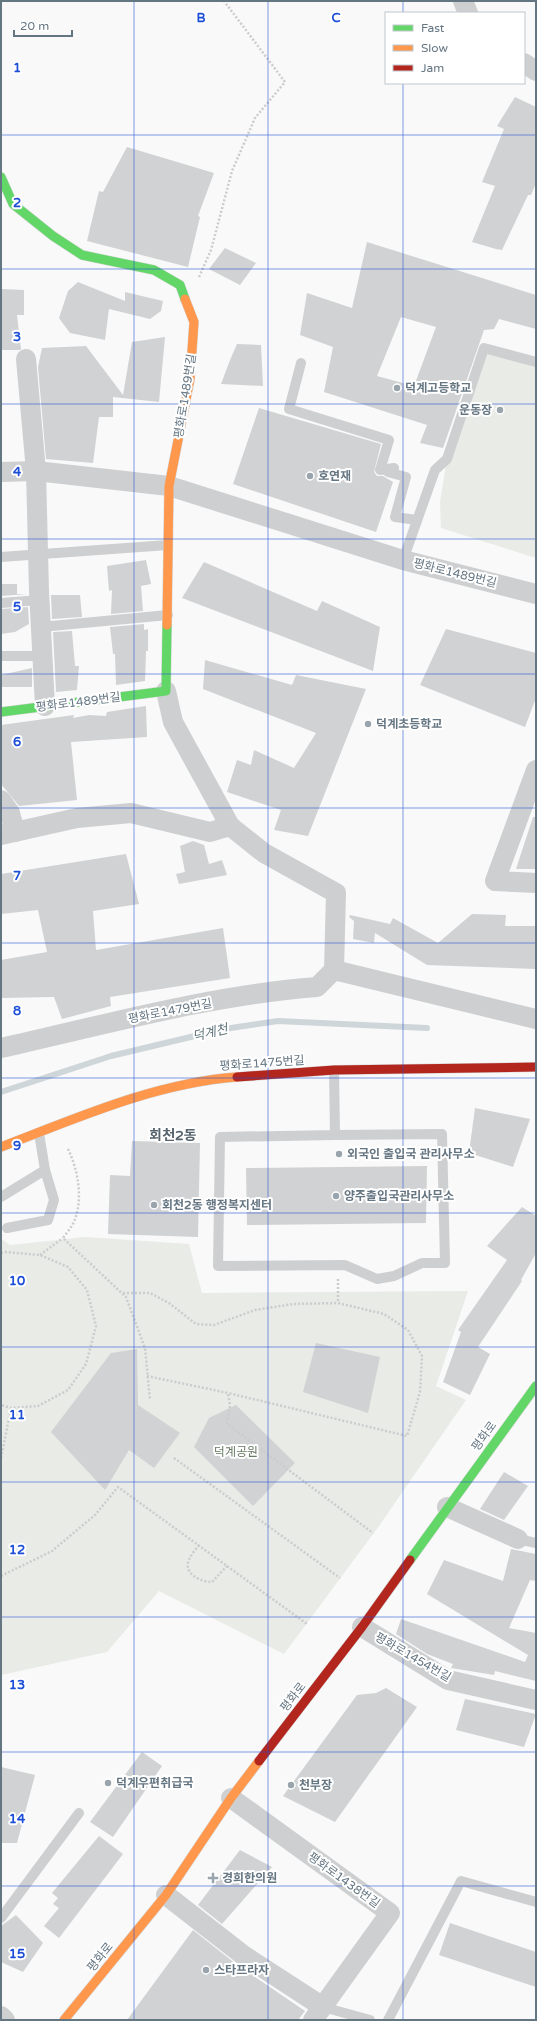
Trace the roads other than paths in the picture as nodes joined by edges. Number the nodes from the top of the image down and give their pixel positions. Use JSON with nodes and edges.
{"nodes":[{"id":1,"x":462,"y":1,"type":"edge"},
{"id":2,"x":468,"y":12,"type":"edge"},
{"id":3,"x":525,"y":64,"type":"edge"},
{"id":4,"x":536,"y":71,"type":"edge"},
{"id":5,"x":1,"y":178,"type":"edge"},
{"id":6,"x":26,"y":359,"type":"dead end"},
{"id":7,"x":536,"y":362,"type":"edge"},
{"id":8,"x":300,"y":363,"type":"dead end"},
{"id":9,"x":1,"y":472,"type":"edge"},
{"id":10,"x":36,"y":472,"type":"junction"},
{"id":11,"x":169,"y":486,"type":"junction"},
{"id":12,"x":417,"y":520,"type":"junction"},
{"id":13,"x":168,"y":545,"type":"junction"},
{"id":14,"x":38,"y":556,"type":"junction"},
{"id":15,"x":1,"y":557,"type":"edge"},
{"id":16,"x":403,"y":560,"type":"junction"},
{"id":17,"x":536,"y":594,"type":"edge"},
{"id":18,"x":40,"y":600,"type":"junction"},
{"id":19,"x":1,"y":603,"type":"edge"},
{"id":20,"x":168,"y":615,"type":"junction"},
{"id":21,"x":41,"y":627,"type":"junction"},
{"id":22,"x":1,"y":656,"type":"edge"},
{"id":23,"x":42,"y":656,"type":"junction"},
{"id":24,"x":166,"y":691,"type":"junction"},
{"id":25,"x":45,"y":706,"type":"junction"},
{"id":26,"x":1,"y":712,"type":"edge"},
{"id":27,"x":536,"y":770,"type":"edge"},
{"id":28,"x":1,"y":800,"type":"edge"},
{"id":29,"x":230,"y":826,"type":"junction"},
{"id":30,"x":8,"y":833,"type":"edge"},
{"id":31,"x":536,"y":883,"type":"edge"},
{"id":32,"x":334,"y":970,"type":"junction"},
{"id":33,"x":536,"y":1019,"type":"edge"},
{"id":34,"x":1,"y":1048,"type":"edge"},
{"id":35,"x":536,"y":1067,"type":"edge"},
{"id":36,"x":334,"y":1070,"type":"junction"},
{"id":37,"x":39,"y":1133,"type":"junction"},
{"id":38,"x":335,"y":1134,"type":"junction"},
{"id":39,"x":1,"y":1147,"type":"edge"},
{"id":40,"x":45,"y":1170,"type":"junction"},
{"id":41,"x":1,"y":1197,"type":"edge"},
{"id":42,"x":7,"y":1228,"type":"dead end"},
{"id":43,"x":536,"y":1386,"type":"edge"},
{"id":44,"x":447,"y":1507,"type":"junction"},
{"id":45,"x":527,"y":1541,"type":"edge"},
{"id":46,"x":362,"y":1627,"type":"junction"},
{"id":47,"x":536,"y":1700,"type":"edge"},
{"id":48,"x":231,"y":1798,"type":"junction"},
{"id":49,"x":79,"y":1813,"type":"dead end"},
{"id":50,"x":166,"y":1895,"type":"junction"},
{"id":51,"x":536,"y":1902,"type":"edge"},
{"id":52,"x":1,"y":1918,"type":"edge"},
{"id":53,"x":318,"y":2014,"type":"edge"},
{"id":54,"x":1,"y":2016,"type":"edge"},
{"id":55,"x":5,"y":2020,"type":"edge"},
{"id":56,"x":64,"y":2020,"type":"edge"},
{"id":57,"x":370,"y":2020,"type":"edge"},
{"id":58,"x":388,"y":2020,"type":"edge"}],
"edges":[{"from":1,"to":2,"type":"street"},
{"from":3,"to":4,"type":"street"},
{"from":5,"to":11,"type":"street","name":"평화로1489번길"},
{"from":6,"to":10,"type":"street"},
{"from":7,"to":12,"type":"lane"},
{"from":8,"to":12,"type":"lane"},
{"from":9,"to":10,"type":"street","name":"평화로1489번길"},
{"from":10,"to":11,"type":"street","name":"평화로1489번길"},
{"from":10,"to":14,"type":"street"},
{"from":11,"to":13,"type":"street","name":"평화로1489번길"},
{"from":11,"to":16,"type":"street","name":"평화로1489번길"},
{"from":12,"to":16,"type":"lane"},
{"from":13,"to":14,"type":"lane"},
{"from":13,"to":20,"type":"street","name":"평화로1489번길"},
{"from":14,"to":15,"type":"lane"},
{"from":14,"to":18,"type":"street"},
{"from":16,"to":17,"type":"street","name":"평화로1489번길"},
{"from":18,"to":19,"type":"lane"},
{"from":18,"to":21,"type":"street"},
{"from":20,"to":21,"type":"lane"},
{"from":20,"to":24,"type":"street","name":"평화로1489번길"},
{"from":21,"to":23,"type":"street"},
{"from":22,"to":23,"type":"lane"},
{"from":23,"to":25,"type":"street"},
{"from":24,"to":25,"type":"street","name":"평화로1489번길"},
{"from":24,"to":29,"type":"street"},
{"from":25,"to":26,"type":"street","name":"평화로1489번길"},
{"from":27,"to":31,"type":"street"},
{"from":28,"to":30,"type":"street"},
{"from":29,"to":30,"type":"street"},
{"from":29,"to":32,"type":"street"},
{"from":32,"to":33,"type":"street"},
{"from":32,"to":34,"type":"street","name":"평화로1479번길"},
{"from":35,"to":36,"type":"street","name":"평화로1475번길"},
{"from":36,"to":37,"type":"street","name":"평화로1475번길"},
{"from":36,"to":38,"type":"lane"},
{"from":37,"to":39,"type":"street","name":"평화로1475번길"},
{"from":37,"to":40,"type":"lane"},
{"from":38,"to":38,"type":"lane"},
{"from":40,"to":41,"type":"lane"},
{"from":40,"to":42,"type":"lane"},
{"from":43,"to":44,"type":"street","name":"평화로"},
{"from":44,"to":45,"type":"street"},
{"from":44,"to":46,"type":"street","name":"평화로"},
{"from":46,"to":47,"type":"street","name":"평화로1454번길"},
{"from":46,"to":48,"type":"street","name":"평화로"},
{"from":48,"to":50,"type":"street","name":"평화로"},
{"from":48,"to":53,"type":"street","name":"평화로1438번길"},
{"from":49,"to":52,"type":"lane"},
{"from":50,"to":53,"type":"street"},
{"from":50,"to":56,"type":"street","name":"평화로"},
{"from":51,"to":58,"type":"lane"},
{"from":53,"to":57,"type":"lane"},
{"from":54,"to":55,"type":"street"}]}
